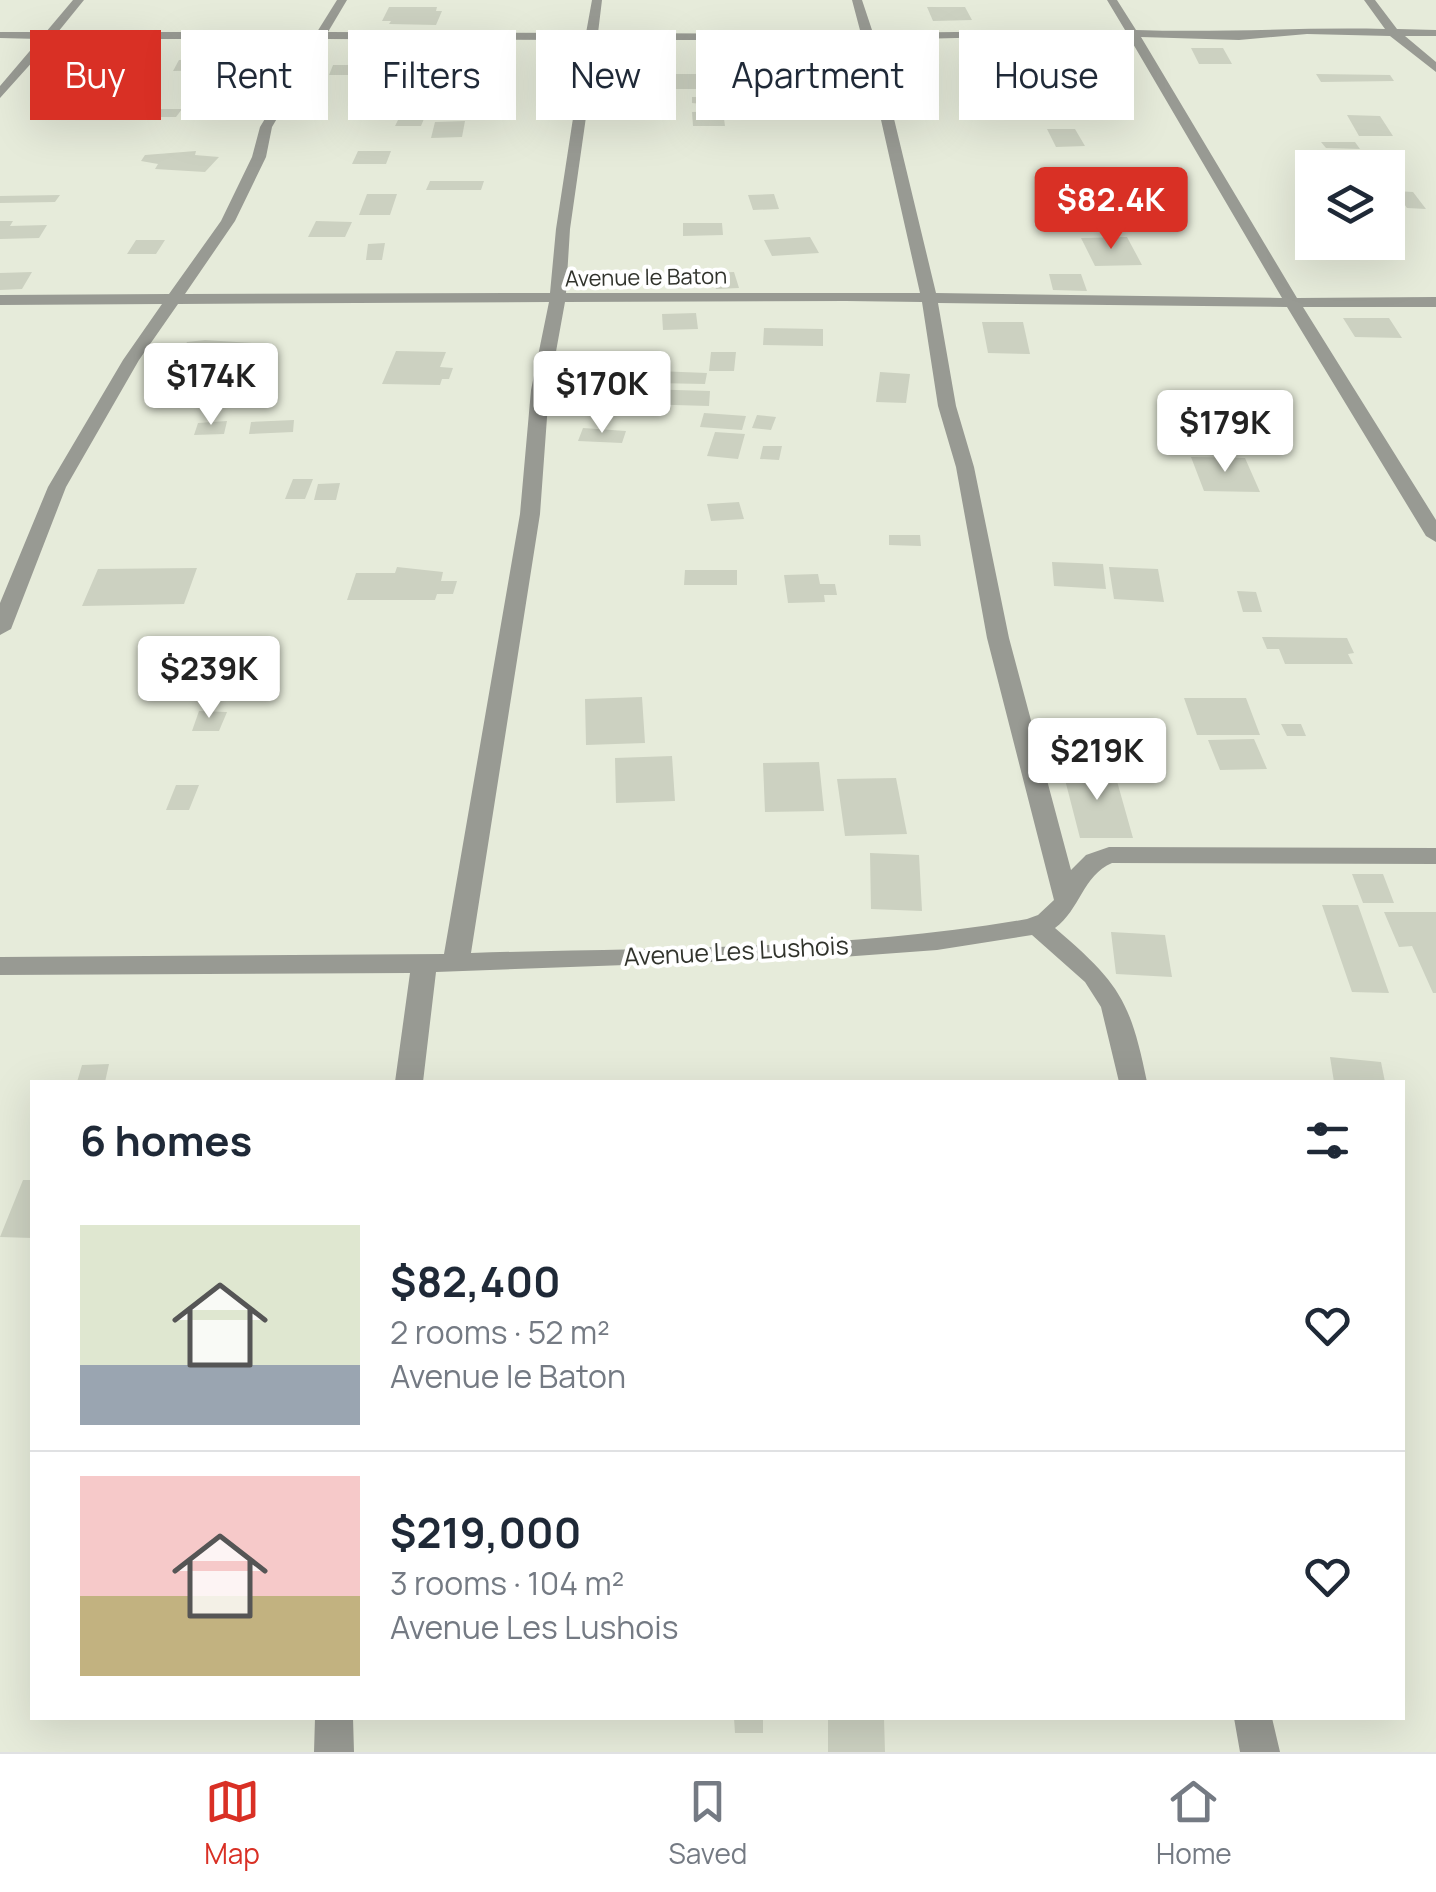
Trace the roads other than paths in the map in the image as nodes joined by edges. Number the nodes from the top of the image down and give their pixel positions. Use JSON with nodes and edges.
{"nodes":[{"id":1,"x":80,"y":0,"type":"edge"},
{"id":2,"x":342,"y":0,"type":"edge"},
{"id":3,"x":598,"y":0,"type":"edge"},
{"id":4,"x":856,"y":0,"type":"edge"},
{"id":5,"x":1112,"y":0,"type":"edge"},
{"id":6,"x":1369,"y":0,"type":"edge"},
{"id":7,"x":57,"y":30,"type":"edge"},
{"id":8,"x":325,"y":30,"type":"edge"},
{"id":9,"x":593,"y":30,"type":"edge"},
{"id":10,"x":865,"y":30,"type":"edge"},
{"id":11,"x":1131,"y":30,"type":"edge"},
{"id":12,"x":1392,"y":32,"type":"junction"},
{"id":13,"x":1436,"y":33,"type":"edge"},
{"id":14,"x":1134,"y":34,"type":"edge"},
{"id":15,"x":0,"y":35,"type":"edge"},
{"id":16,"x":30,"y":36,"type":"edge"},
{"id":17,"x":328,"y":36,"type":"edge"},
{"id":18,"x":536,"y":36,"type":"edge"},
{"id":19,"x":1134,"y":36,"type":"edge"},
{"id":20,"x":30,"y":61,"type":"edge"},
{"id":21,"x":1436,"y":68,"type":"edge"},
{"id":22,"x":0,"y":94,"type":"edge"},
{"id":23,"x":270,"y":120,"type":"edge"},
{"id":24,"x":579,"y":120,"type":"edge"},
{"id":25,"x":887,"y":120,"type":"edge"},
{"id":26,"x":929,"y":298,"type":"junction"},
{"id":27,"x":0,"y":300,"type":"edge"},
{"id":28,"x":172,"y":300,"type":"junction"},
{"id":29,"x":556,"y":300,"type":"junction"},
{"id":30,"x":1294,"y":302,"type":"junction"},
{"id":31,"x":1436,"y":302,"type":"edge"},
{"id":32,"x":1436,"y":536,"type":"edge"},
{"id":33,"x":0,"y":629,"type":"edge"},
{"id":34,"x":1436,"y":856,"type":"edge"},
{"id":35,"x":1067,"y":902,"type":"junction"},
{"id":36,"x":1037,"y":926,"type":"junction"},
{"id":37,"x":456,"y":963,"type":"junction"},
{"id":38,"x":424,"y":965,"type":"junction"},
{"id":39,"x":0,"y":966,"type":"edge"},
{"id":40,"x":409,"y":1080,"type":"edge"},
{"id":41,"x":1132,"y":1080,"type":"edge"},
{"id":42,"x":334,"y":1720,"type":"edge"},
{"id":43,"x":1253,"y":1720,"type":"edge"},
{"id":44,"x":334,"y":1752,"type":"edge"},
{"id":45,"x":1260,"y":1752,"type":"edge"}],
"edges":[{"from":1,"to":7,"type":"street"},
{"from":2,"to":8,"type":"street"},
{"from":3,"to":9,"type":"street"},
{"from":4,"to":10,"type":"street"},
{"from":5,"to":11,"type":"street"},
{"from":6,"to":12,"type":"street"},
{"from":12,"to":13,"type":"street"},
{"from":12,"to":14,"type":"street"},
{"from":12,"to":21,"type":"street"},
{"from":15,"to":16,"type":"street"},
{"from":17,"to":18,"type":"street"},
{"from":19,"to":30,"type":"street"},
{"from":20,"to":22,"type":"street"},
{"from":23,"to":28,"type":"street"},
{"from":24,"to":29,"type":"street"},
{"from":25,"to":26,"type":"street"},
{"from":26,"to":29,"type":"street","name":"Avenue le Baton"},
{"from":26,"to":30,"type":"street","name":"Avenue le Baton"},
{"from":26,"to":35,"type":"street"},
{"from":27,"to":28,"type":"street","name":"Avenue le Baton"},
{"from":28,"to":29,"type":"street","name":"Avenue le Baton"},
{"from":28,"to":33,"type":"street"},
{"from":29,"to":37,"type":"street"},
{"from":30,"to":31,"type":"street","name":"Avenue le Baton"},
{"from":30,"to":32,"type":"street"},
{"from":34,"to":35,"type":"street"},
{"from":35,"to":36,"type":"street"},
{"from":36,"to":37,"type":"street","name":"Avenue Les Lushois"},
{"from":36,"to":41,"type":"street"},
{"from":37,"to":38,"type":"street","name":"Avenue Les Lushois"},
{"from":38,"to":39,"type":"street","name":"Avenue Les Lushois"},
{"from":38,"to":40,"type":"street"},
{"from":42,"to":44,"type":"street"},
{"from":43,"to":45,"type":"street"}]}
